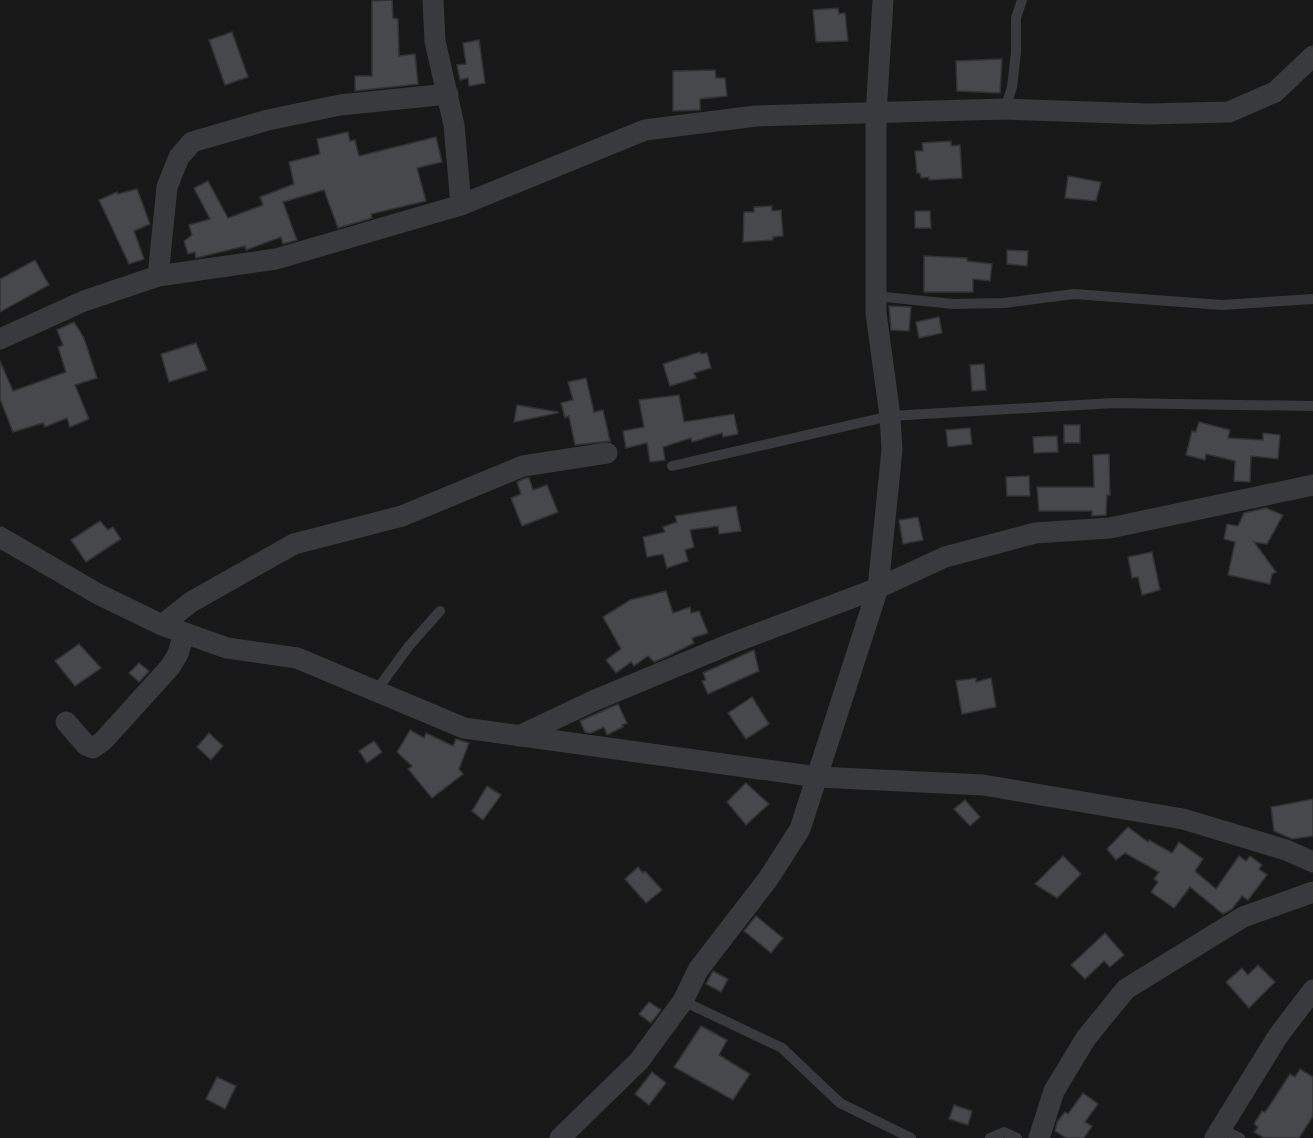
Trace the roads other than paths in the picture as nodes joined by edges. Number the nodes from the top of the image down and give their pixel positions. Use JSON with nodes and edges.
{"nodes":[{"id":1,"x":433,"y":0,"type":"edge"},
{"id":2,"x":883,"y":0,"type":"edge"},
{"id":3,"x":1022,"y":0,"type":"edge"},
{"id":4,"x":1313,"y":56,"type":"edge"},
{"id":5,"x":448,"y":94,"type":"junction"},
{"id":6,"x":1005,"y":109,"type":"junction"},
{"id":7,"x":876,"y":115,"type":"junction"},
{"id":8,"x":461,"y":205,"type":"junction"},
{"id":9,"x":158,"y":276,"type":"junction"},
{"id":10,"x":876,"y":296,"type":"junction"},
{"id":11,"x":1313,"y":298,"type":"edge"},
{"id":12,"x":0,"y":339,"type":"edge"},
{"id":13,"x":1313,"y":406,"type":"edge"},
{"id":14,"x":890,"y":416,"type":"junction"},
{"id":15,"x":607,"y":453,"type":"dead end"},
{"id":16,"x":672,"y":466,"type":"dead end"},
{"id":17,"x":1313,"y":485,"type":"edge"},
{"id":18,"x":0,"y":537,"type":"edge"},
{"id":19,"x":878,"y":588,"type":"junction"},
{"id":20,"x":440,"y":611,"type":"dead end"},
{"id":21,"x":162,"y":625,"type":"junction"},
{"id":22,"x":184,"y":633,"type":"junction"},
{"id":23,"x":376,"y":691,"type":"junction"},
{"id":24,"x":66,"y":722,"type":"dead end"},
{"id":25,"x":519,"y":736,"type":"junction"},
{"id":26,"x":818,"y":777,"type":"junction"},
{"id":27,"x":1313,"y":862,"type":"edge"},
{"id":28,"x":1313,"y":892,"type":"edge"},
{"id":29,"x":1313,"y":990,"type":"edge"},
{"id":30,"x":683,"y":1001,"type":"junction"},
{"id":31,"x":1217,"y":1133,"type":"edge"},
{"id":32,"x":560,"y":1138,"type":"edge"},
{"id":33,"x":911,"y":1138,"type":"edge"},
{"id":34,"x":990,"y":1138,"type":"edge"},
{"id":35,"x":1017,"y":1138,"type":"edge"},
{"id":36,"x":1039,"y":1138,"type":"edge"},
{"id":37,"x":1240,"y":1138,"type":"edge"}],
"edges":[{"from":1,"to":5,"type":"street"},
{"from":2,"to":7,"type":"street"},
{"from":3,"to":6,"type":"lane"},
{"from":4,"to":6,"type":"street"},
{"from":5,"to":8,"type":"street"},
{"from":5,"to":9,"type":"street"},
{"from":6,"to":7,"type":"street"},
{"from":7,"to":8,"type":"street"},
{"from":7,"to":10,"type":"street"},
{"from":8,"to":9,"type":"street"},
{"from":9,"to":12,"type":"street"},
{"from":10,"to":11,"type":"lane"},
{"from":10,"to":14,"type":"street"},
{"from":13,"to":14,"type":"lane"},
{"from":14,"to":16,"type":"lane"},
{"from":14,"to":19,"type":"street"},
{"from":15,"to":21,"type":"street"},
{"from":17,"to":19,"type":"street"},
{"from":18,"to":21,"type":"street"},
{"from":19,"to":25,"type":"street"},
{"from":19,"to":26,"type":"street"},
{"from":20,"to":23,"type":"lane"},
{"from":21,"to":22,"type":"street"},
{"from":22,"to":23,"type":"street"},
{"from":22,"to":24,"type":"street"},
{"from":23,"to":25,"type":"street"},
{"from":25,"to":26,"type":"street"},
{"from":26,"to":27,"type":"street"},
{"from":26,"to":30,"type":"street"},
{"from":28,"to":36,"type":"street"},
{"from":29,"to":31,"type":"street"},
{"from":30,"to":32,"type":"street"},
{"from":30,"to":33,"type":"lane"},
{"from":31,"to":37,"type":"lane"},
{"from":34,"to":35,"type":"lane"}]}
